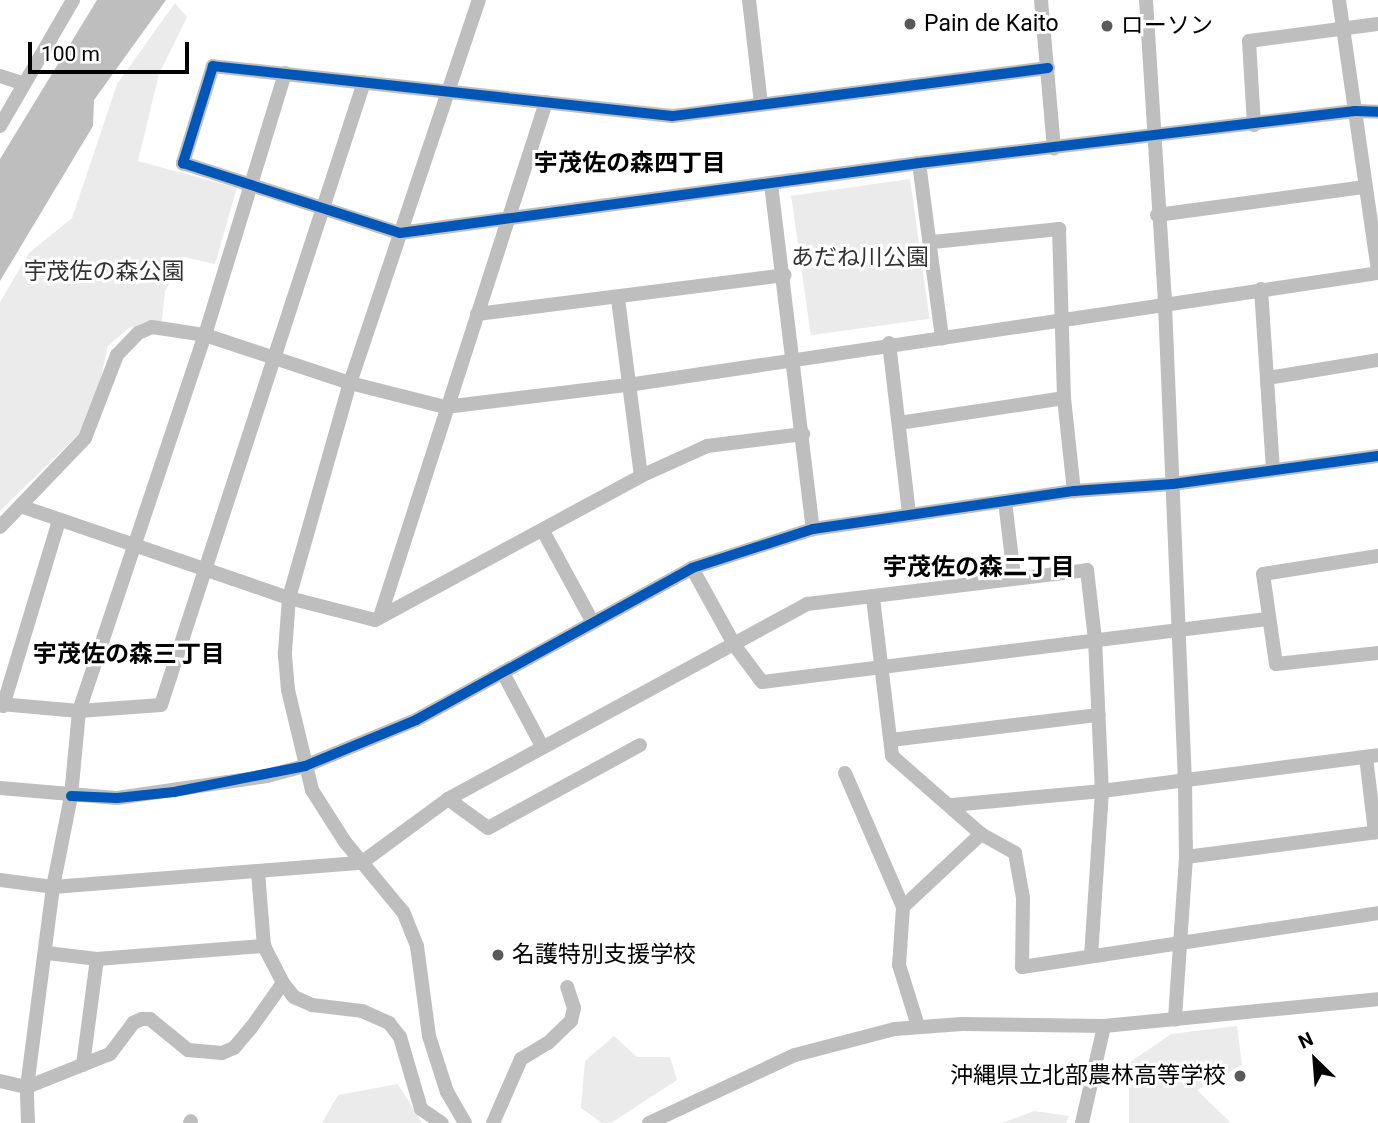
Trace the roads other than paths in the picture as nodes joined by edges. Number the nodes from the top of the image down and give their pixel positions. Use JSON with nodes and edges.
{"nodes":[{"id":1,"x":73,"y":0,"type":"edge"},
{"id":2,"x":479,"y":0,"type":"edge"},
{"id":3,"x":749,"y":0,"type":"edge"},
{"id":4,"x":1041,"y":0,"type":"edge"},
{"id":5,"x":1146,"y":0,"type":"edge"},
{"id":6,"x":1339,"y":0,"type":"edge"},
{"id":7,"x":1378,"y":24,"type":"edge"},
{"id":8,"x":1343,"y":29,"type":"junction"},
{"id":9,"x":1048,"y":68,"type":"junction"},
{"id":10,"x":285,"y":72,"type":"junction"},
{"id":11,"x":0,"y":76,"type":"edge"},
{"id":12,"x":364,"y":82,"type":"junction"},
{"id":13,"x":24,"y":84,"type":"junction"},
{"id":14,"x":449,"y":88,"type":"junction"},
{"id":15,"x":546,"y":102,"type":"junction"},
{"id":16,"x":761,"y":104,"type":"junction"},
{"id":17,"x":1355,"y":111,"type":"junction"},
{"id":18,"x":1378,"y":112,"type":"edge"},
{"id":19,"x":1254,"y":125,"type":"junction"},
{"id":20,"x":0,"y":126,"type":"edge"},
{"id":21,"x":1153,"y":138,"type":"junction"},
{"id":22,"x":1054,"y":148,"type":"junction"},
{"id":23,"x":919,"y":163,"type":"junction"},
{"id":24,"x":771,"y":184,"type":"junction"},
{"id":25,"x":250,"y":187,"type":"junction"},
{"id":26,"x":1365,"y":187,"type":"junction"},
{"id":27,"x":325,"y":208,"type":"junction"},
{"id":28,"x":1157,"y":215,"type":"junction"},
{"id":29,"x":509,"y":222,"type":"junction"},
{"id":30,"x":400,"y":233,"type":"junction"},
{"id":31,"x":933,"y":242,"type":"junction"},
{"id":32,"x":1378,"y":273,"type":"edge"},
{"id":33,"x":785,"y":275,"type":"junction"},
{"id":34,"x":1261,"y":289,"type":"junction"},
{"id":35,"x":618,"y":299,"type":"junction"},
{"id":36,"x":1165,"y":305,"type":"junction"},
{"id":37,"x":477,"y":314,"type":"junction"},
{"id":38,"x":1064,"y":321,"type":"junction"},
{"id":39,"x":205,"y":335,"type":"junction"},
{"id":40,"x":942,"y":338,"type":"junction"},
{"id":41,"x":890,"y":343,"type":"junction"},
{"id":42,"x":272,"y":357,"type":"junction"},
{"id":43,"x":795,"y":357,"type":"junction"},
{"id":44,"x":1378,"y":360,"type":"edge"},
{"id":45,"x":1268,"y":378,"type":"junction"},
{"id":46,"x":350,"y":383,"type":"junction"},
{"id":47,"x":628,"y":385,"type":"junction"},
{"id":48,"x":1064,"y":398,"type":"junction"},
{"id":49,"x":445,"y":407,"type":"junction"},
{"id":50,"x":899,"y":423,"type":"junction"},
{"id":51,"x":803,"y":434,"type":"junction"},
{"id":52,"x":1378,"y":456,"type":"edge"},
{"id":53,"x":1273,"y":468,"type":"junction"},
{"id":54,"x":641,"y":475,"type":"junction"},
{"id":55,"x":1173,"y":484,"type":"junction"},
{"id":56,"x":1074,"y":491,"type":"junction"},
{"id":57,"x":1005,"y":501,"type":"junction"},
{"id":58,"x":23,"y":507,"type":"junction"},
{"id":59,"x":909,"y":513,"type":"junction"},
{"id":60,"x":59,"y":521,"type":"junction"},
{"id":61,"x":0,"y":527,"type":"edge"},
{"id":62,"x":813,"y":529,"type":"junction"},
{"id":63,"x":543,"y":531,"type":"junction"},
{"id":64,"x":133,"y":546,"type":"junction"},
{"id":65,"x":1378,"y":556,"type":"edge"},
{"id":66,"x":204,"y":568,"type":"junction"},
{"id":67,"x":692,"y":568,"type":"junction"},
{"id":68,"x":1014,"y":577,"type":"junction"},
{"id":69,"x":289,"y":598,"type":"junction"},
{"id":70,"x":873,"y":598,"type":"junction"},
{"id":71,"x":380,"y":617,"type":"junction"},
{"id":72,"x":1267,"y":619,"type":"junction"},
{"id":73,"x":592,"y":621,"type":"junction"},
{"id":74,"x":1180,"y":631,"type":"junction"},
{"id":75,"x":1095,"y":639,"type":"junction"},
{"id":76,"x":735,"y":646,"type":"junction"},
{"id":77,"x":1378,"y":653,"type":"edge"},
{"id":78,"x":881,"y":667,"type":"junction"},
{"id":79,"x":503,"y":673,"type":"junction"},
{"id":80,"x":1,"y":705,"type":"edge"},
{"id":81,"x":79,"y":711,"type":"junction"},
{"id":82,"x":1099,"y":715,"type":"junction"},
{"id":83,"x":891,"y":740,"type":"junction"},
{"id":84,"x":640,"y":744,"type":"dead end"},
{"id":85,"x":542,"y":746,"type":"junction"},
{"id":86,"x":1372,"y":756,"type":"edge"},
{"id":87,"x":305,"y":765,"type":"junction"},
{"id":88,"x":845,"y":773,"type":"dead end"},
{"id":89,"x":1185,"y":780,"type":"junction"},
{"id":90,"x":0,"y":788,"type":"edge"},
{"id":91,"x":1102,"y":791,"type":"junction"},
{"id":92,"x":71,"y":796,"type":"junction"},
{"id":93,"x":448,"y":799,"type":"junction"},
{"id":94,"x":952,"y":805,"type":"junction"},
{"id":95,"x":1377,"y":832,"type":"edge"},
{"id":96,"x":981,"y":834,"type":"junction"},
{"id":97,"x":1186,"y":857,"type":"junction"},
{"id":98,"x":361,"y":863,"type":"junction"},
{"id":99,"x":258,"y":872,"type":"junction"},
{"id":100,"x":0,"y":880,"type":"edge"},
{"id":101,"x":53,"y":887,"type":"junction"},
{"id":102,"x":903,"y":907,"type":"junction"},
{"id":103,"x":1378,"y":913,"type":"edge"},
{"id":104,"x":1179,"y":940,"type":"junction"},
{"id":105,"x":264,"y":946,"type":"junction"},
{"id":106,"x":47,"y":953,"type":"junction"},
{"id":107,"x":1091,"y":956,"type":"junction"},
{"id":108,"x":97,"y":959,"type":"junction"},
{"id":109,"x":283,"y":983,"type":"junction"},
{"id":110,"x":567,"y":987,"type":"dead end"},
{"id":111,"x":1378,"y":999,"type":"edge"},
{"id":112,"x":1175,"y":1020,"type":"junction"},
{"id":113,"x":918,"y":1026,"type":"junction"},
{"id":114,"x":1104,"y":1026,"type":"junction"},
{"id":115,"x":83,"y":1065,"type":"junction"},
{"id":116,"x":0,"y":1081,"type":"edge"},
{"id":117,"x":27,"y":1087,"type":"junction"},
{"id":118,"x":28,"y":1123,"type":"edge"},
{"id":119,"x":442,"y":1123,"type":"edge"},
{"id":120,"x":465,"y":1123,"type":"edge"},
{"id":121,"x":493,"y":1123,"type":"edge"},
{"id":122,"x":649,"y":1123,"type":"edge"},
{"id":123,"x":1082,"y":1123,"type":"edge"}],
"edges":[{"from":1,"to":13,"type":"street"},
{"from":2,"to":14,"type":"street"},
{"from":3,"to":16,"type":"street"},
{"from":4,"to":9,"type":"street"},
{"from":5,"to":21,"type":"street"},
{"from":6,"to":8,"type":"street"},
{"from":7,"to":8,"type":"street"},
{"from":8,"to":17,"type":"street"},
{"from":8,"to":19,"type":"street"},
{"from":9,"to":16,"type":"street"},
{"from":9,"to":22,"type":"street"},
{"from":10,"to":12,"type":"street"},
{"from":10,"to":25,"type":"street"},
{"from":10,"to":25,"type":"street"},
{"from":11,"to":13,"type":"street"},
{"from":12,"to":14,"type":"street"},
{"from":12,"to":27,"type":"street"},
{"from":13,"to":20,"type":"street"},
{"from":14,"to":15,"type":"street"},
{"from":14,"to":30,"type":"street"},
{"from":15,"to":16,"type":"street"},
{"from":15,"to":29,"type":"street"},
{"from":17,"to":18,"type":"street"},
{"from":17,"to":19,"type":"street"},
{"from":17,"to":26,"type":"street"},
{"from":19,"to":21,"type":"street"},
{"from":21,"to":22,"type":"street"},
{"from":21,"to":28,"type":"street"},
{"from":22,"to":23,"type":"street"},
{"from":23,"to":24,"type":"street"},
{"from":23,"to":31,"type":"street"},
{"from":24,"to":29,"type":"street"},
{"from":24,"to":33,"type":"street"},
{"from":25,"to":27,"type":"street"},
{"from":25,"to":39,"type":"street"},
{"from":26,"to":28,"type":"street"},
{"from":26,"to":32,"type":"street"},
{"from":27,"to":30,"type":"street"},
{"from":27,"to":42,"type":"street"},
{"from":28,"to":36,"type":"street"},
{"from":29,"to":30,"type":"street"},
{"from":29,"to":37,"type":"street"},
{"from":30,"to":46,"type":"street"},
{"from":31,"to":38,"type":"street"},
{"from":31,"to":40,"type":"street"},
{"from":32,"to":34,"type":"street"},
{"from":33,"to":35,"type":"street"},
{"from":33,"to":43,"type":"street"},
{"from":34,"to":36,"type":"street"},
{"from":34,"to":45,"type":"street"},
{"from":35,"to":37,"type":"street"},
{"from":35,"to":47,"type":"street"},
{"from":36,"to":38,"type":"street"},
{"from":36,"to":55,"type":"street"},
{"from":37,"to":49,"type":"street"},
{"from":38,"to":40,"type":"street"},
{"from":38,"to":48,"type":"street"},
{"from":39,"to":42,"type":"street"},
{"from":39,"to":58,"type":"street"},
{"from":39,"to":64,"type":"street"},
{"from":40,"to":41,"type":"street"},
{"from":41,"to":43,"type":"street"},
{"from":41,"to":50,"type":"street"},
{"from":42,"to":46,"type":"street"},
{"from":42,"to":66,"type":"street"},
{"from":43,"to":47,"type":"street"},
{"from":43,"to":51,"type":"street"},
{"from":44,"to":45,"type":"street"},
{"from":45,"to":53,"type":"street"},
{"from":46,"to":49,"type":"street"},
{"from":46,"to":69,"type":"street"},
{"from":47,"to":49,"type":"street"},
{"from":47,"to":54,"type":"street"},
{"from":48,"to":50,"type":"street"},
{"from":48,"to":56,"type":"street"},
{"from":49,"to":71,"type":"street"},
{"from":50,"to":59,"type":"street"},
{"from":51,"to":54,"type":"street"},
{"from":51,"to":62,"type":"street"},
{"from":52,"to":53,"type":"street"},
{"from":53,"to":55,"type":"street"},
{"from":54,"to":63,"type":"street"},
{"from":55,"to":56,"type":"street"},
{"from":55,"to":74,"type":"street"},
{"from":56,"to":57,"type":"street"},
{"from":57,"to":59,"type":"street"},
{"from":57,"to":68,"type":"street"},
{"from":58,"to":60,"type":"street"},
{"from":58,"to":61,"type":"street"},
{"from":59,"to":62,"type":"street"},
{"from":60,"to":64,"type":"street"},
{"from":60,"to":80,"type":"street"},
{"from":62,"to":67,"type":"street"},
{"from":63,"to":71,"type":"street"},
{"from":63,"to":73,"type":"street"},
{"from":64,"to":66,"type":"street"},
{"from":64,"to":81,"type":"street"},
{"from":65,"to":72,"type":"street"},
{"from":66,"to":69,"type":"street"},
{"from":66,"to":81,"type":"street"},
{"from":67,"to":73,"type":"street"},
{"from":67,"to":76,"type":"street"},
{"from":68,"to":70,"type":"street"},
{"from":68,"to":75,"type":"street"},
{"from":69,"to":71,"type":"street"},
{"from":69,"to":87,"type":"street"},
{"from":70,"to":76,"type":"street"},
{"from":70,"to":78,"type":"street"},
{"from":72,"to":74,"type":"street"},
{"from":72,"to":77,"type":"street"},
{"from":73,"to":79,"type":"street"},
{"from":74,"to":75,"type":"street"},
{"from":74,"to":89,"type":"street"},
{"from":75,"to":78,"type":"street"},
{"from":75,"to":82,"type":"street"},
{"from":76,"to":78,"type":"street"},
{"from":76,"to":85,"type":"street"},
{"from":78,"to":83,"type":"street"},
{"from":79,"to":85,"type":"street"},
{"from":79,"to":87,"type":"street"},
{"from":80,"to":81,"type":"street"},
{"from":81,"to":92,"type":"street"},
{"from":82,"to":83,"type":"street"},
{"from":82,"to":91,"type":"street"},
{"from":83,"to":94,"type":"street"},
{"from":84,"to":93,"type":"street"},
{"from":85,"to":93,"type":"street"},
{"from":86,"to":89,"type":"street"},
{"from":86,"to":95,"type":"street"},
{"from":87,"to":92,"type":"street"},
{"from":87,"to":98,"type":"street"},
{"from":88,"to":102,"type":"street"},
{"from":89,"to":91,"type":"street"},
{"from":89,"to":97,"type":"street"},
{"from":90,"to":92,"type":"street"},
{"from":91,"to":94,"type":"street"},
{"from":91,"to":107,"type":"street"},
{"from":92,"to":101,"type":"street"},
{"from":93,"to":98,"type":"street"},
{"from":94,"to":96,"type":"street"},
{"from":95,"to":97,"type":"street"},
{"from":96,"to":102,"type":"street"},
{"from":96,"to":107,"type":"street"},
{"from":97,"to":104,"type":"street"},
{"from":98,"to":99,"type":"street"},
{"from":98,"to":120,"type":"street"},
{"from":99,"to":101,"type":"street"},
{"from":99,"to":105,"type":"street"},
{"from":100,"to":101,"type":"street"},
{"from":101,"to":106,"type":"street"},
{"from":102,"to":113,"type":"street"},
{"from":103,"to":104,"type":"street"},
{"from":104,"to":107,"type":"street"},
{"from":104,"to":112,"type":"street"},
{"from":105,"to":108,"type":"street"},
{"from":105,"to":109,"type":"street"},
{"from":106,"to":108,"type":"street"},
{"from":106,"to":117,"type":"street"},
{"from":108,"to":115,"type":"street"},
{"from":109,"to":115,"type":"street"},
{"from":109,"to":119,"type":"street"},
{"from":110,"to":121,"type":"street"},
{"from":111,"to":112,"type":"street"},
{"from":112,"to":114,"type":"street"},
{"from":113,"to":114,"type":"street"},
{"from":113,"to":122,"type":"street"},
{"from":114,"to":123,"type":"street"},
{"from":115,"to":117,"type":"street"},
{"from":116,"to":117,"type":"street"},
{"from":117,"to":118,"type":"street"}]}
